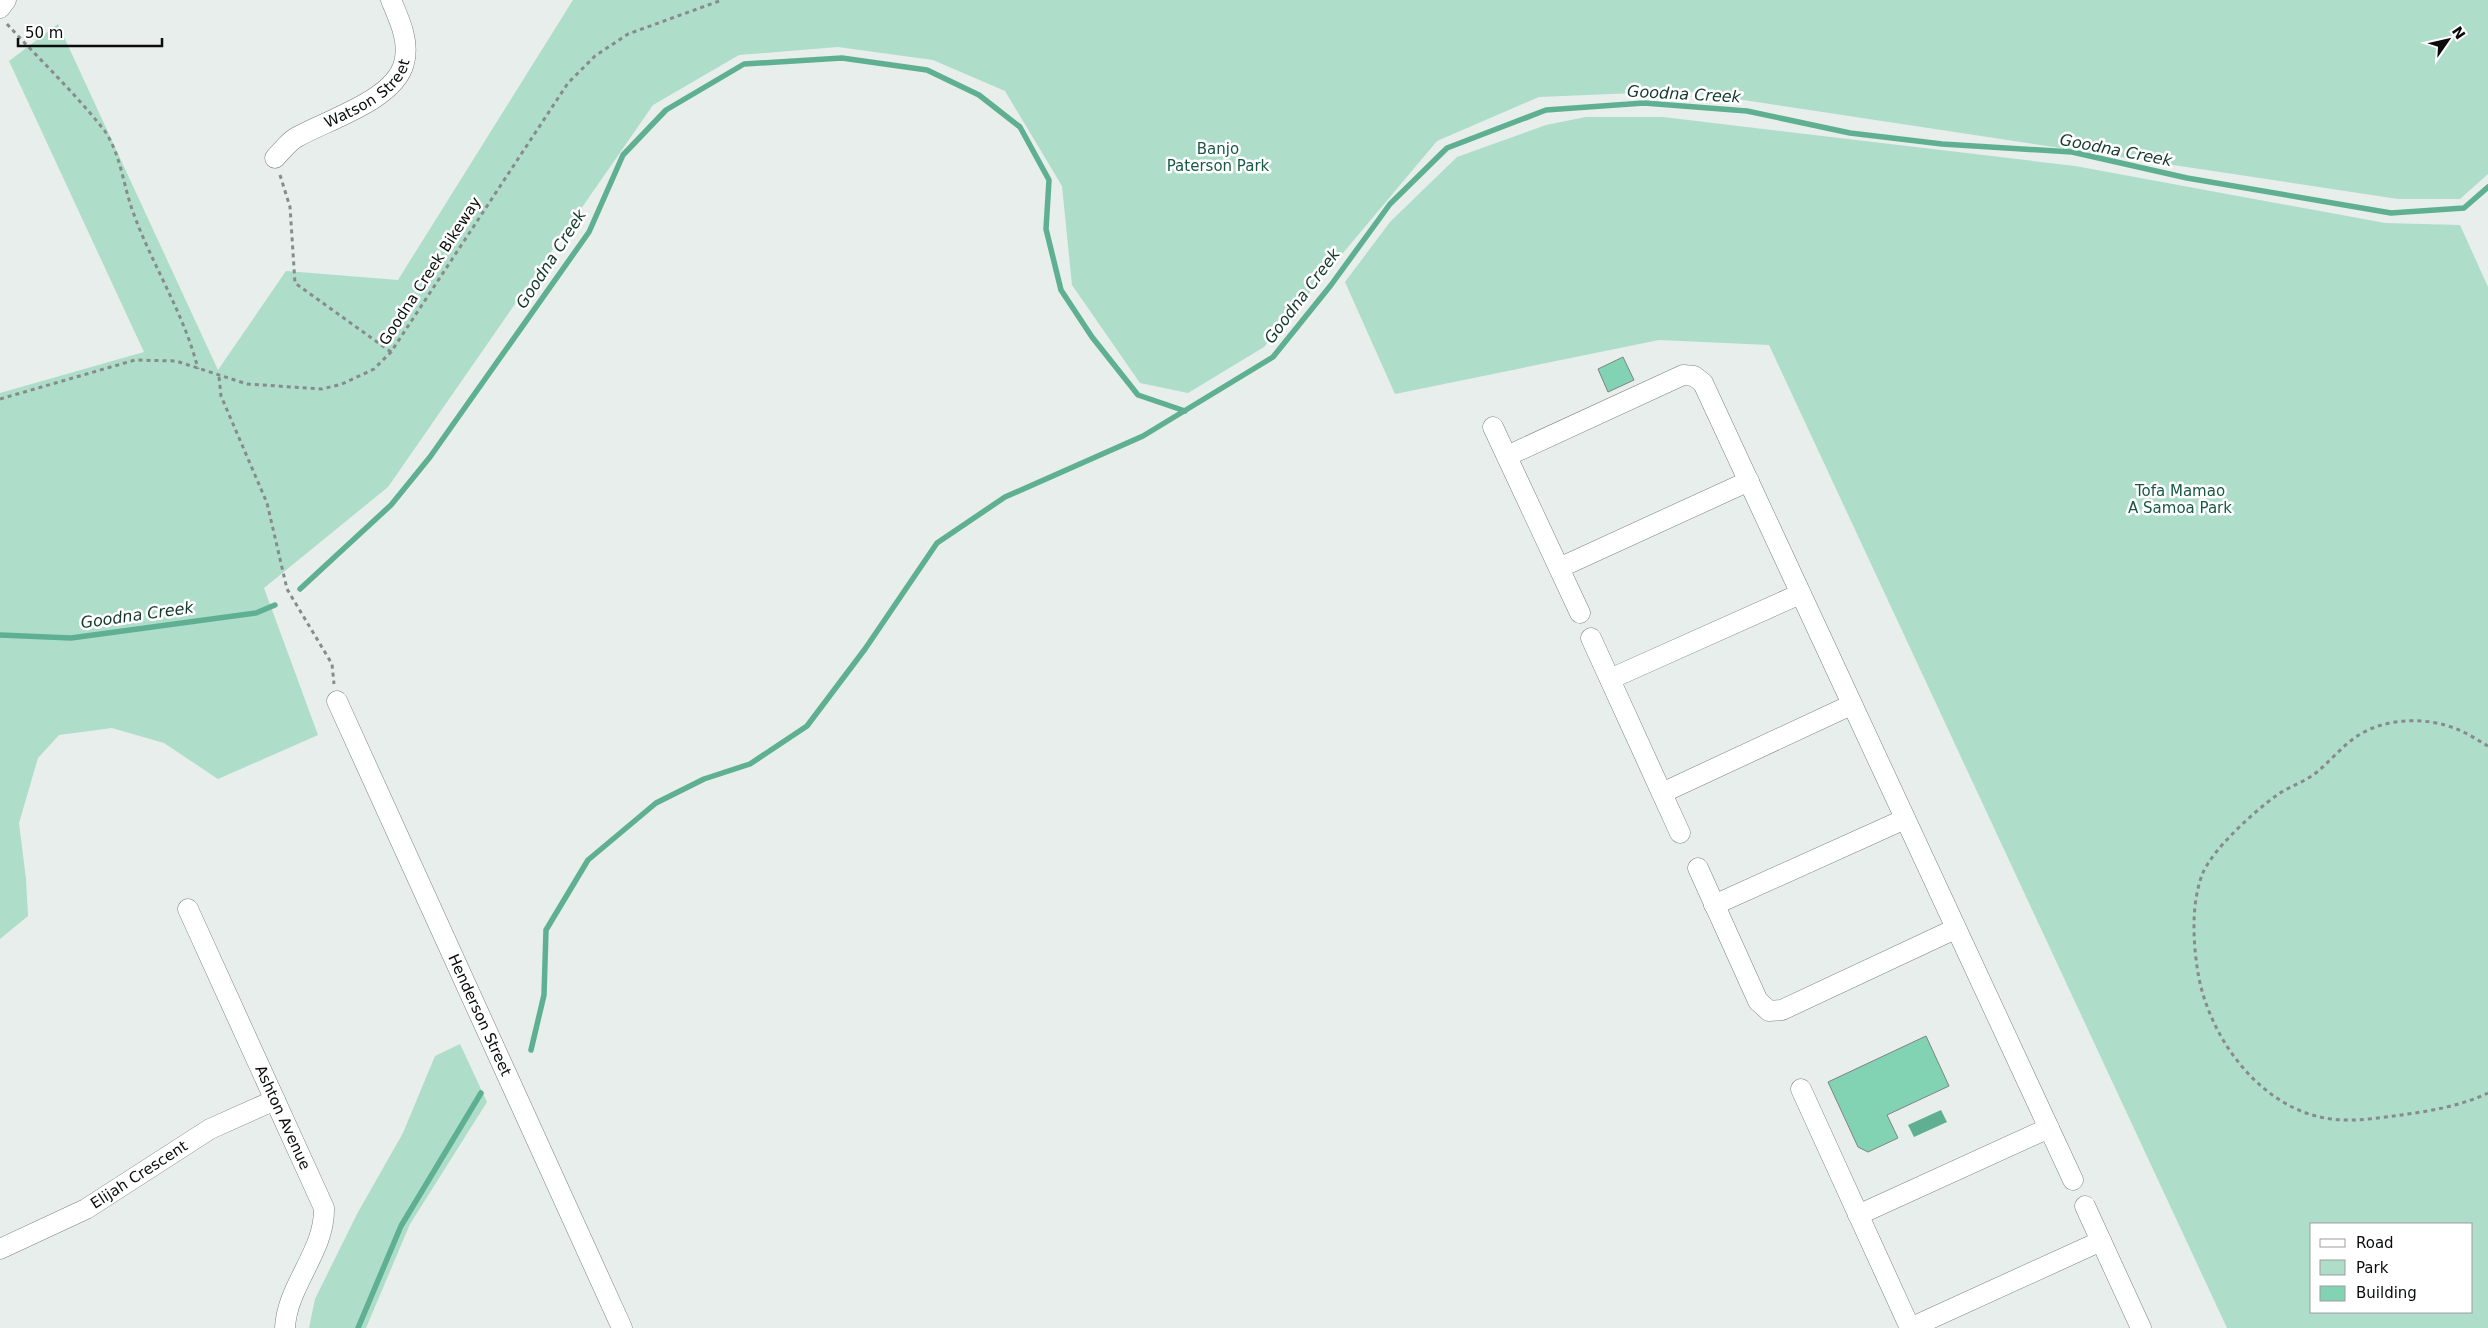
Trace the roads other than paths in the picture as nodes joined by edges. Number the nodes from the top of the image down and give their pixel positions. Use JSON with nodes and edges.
{"nodes":[{"id":1,"x":6,"y":0,"type":"edge"},
{"id":2,"x":391,"y":0,"type":"edge"},
{"id":3,"x":0,"y":8,"type":"edge"},
{"id":4,"x":275,"y":158,"type":"road end"},
{"id":5,"x":1493,"y":427,"type":"dead end"},
{"id":6,"x":1507,"y":456,"type":"junction"},
{"id":7,"x":1749,"y":482,"type":"junction"},
{"id":8,"x":1559,"y":568,"type":"junction"},
{"id":9,"x":1800,"y":594,"type":"junction"},
{"id":10,"x":1580,"y":613,"type":"dead end"},
{"id":11,"x":1591,"y":638,"type":"dead end"},
{"id":12,"x":1610,"y":679,"type":"junction"},
{"id":13,"x":337,"y":702,"type":"road end"},
{"id":14,"x":1851,"y":705,"type":"junction"},
{"id":15,"x":1662,"y":793,"type":"junction"},
{"id":16,"x":1904,"y":819,"type":"junction"},
{"id":17,"x":1680,"y":833,"type":"dead end"},
{"id":18,"x":1698,"y":868,"type":"dead end"},
{"id":19,"x":1714,"y":905,"type":"junction"},
{"id":20,"x":188,"y":909,"type":"dead end"},
{"id":21,"x":1955,"y":929,"type":"junction"},
{"id":22,"x":1801,"y":1089,"type":"dead end"},
{"id":23,"x":275,"y":1100,"type":"junction"},
{"id":24,"x":2049,"y":1128,"type":"junction"},
{"id":25,"x":2073,"y":1180,"type":"dead end"},
{"id":26,"x":2085,"y":1206,"type":"dead end"},
{"id":27,"x":1858,"y":1215,"type":"junction"},
{"id":28,"x":2101,"y":1241,"type":"junction"},
{"id":29,"x":0,"y":1249,"type":"edge"},
{"id":30,"x":285,"y":1328,"type":"edge"},
{"id":31,"x":622,"y":1328,"type":"edge"},
{"id":32,"x":1910,"y":1328,"type":"edge"},
{"id":33,"x":2141,"y":1328,"type":"edge"}],
"edges":[{"from":1,"to":3,"type":"street"},
{"from":2,"to":4,"type":"street","name":"Watson Street"},
{"from":5,"to":6,"type":"street"},
{"from":6,"to":7,"type":"street"},
{"from":6,"to":8,"type":"street"},
{"from":7,"to":8,"type":"street"},
{"from":7,"to":9,"type":"street"},
{"from":8,"to":10,"type":"street"},
{"from":9,"to":12,"type":"street"},
{"from":9,"to":14,"type":"street"},
{"from":11,"to":12,"type":"street"},
{"from":12,"to":15,"type":"street"},
{"from":13,"to":31,"type":"street","name":"Henderson Street"},
{"from":14,"to":15,"type":"street"},
{"from":14,"to":16,"type":"street"},
{"from":15,"to":17,"type":"street"},
{"from":16,"to":19,"type":"street"},
{"from":16,"to":21,"type":"street"},
{"from":18,"to":19,"type":"street"},
{"from":19,"to":21,"type":"street"},
{"from":20,"to":23,"type":"street","name":"Ashton Avenue"},
{"from":21,"to":24,"type":"street"},
{"from":22,"to":27,"type":"street"},
{"from":23,"to":29,"type":"street","name":"Elijah Crescent"},
{"from":23,"to":30,"type":"street","name":"Ashton Avenue"},
{"from":24,"to":25,"type":"street"},
{"from":24,"to":27,"type":"street"},
{"from":26,"to":28,"type":"street"},
{"from":27,"to":32,"type":"street"},
{"from":28,"to":32,"type":"street"},
{"from":28,"to":33,"type":"street"}]}
